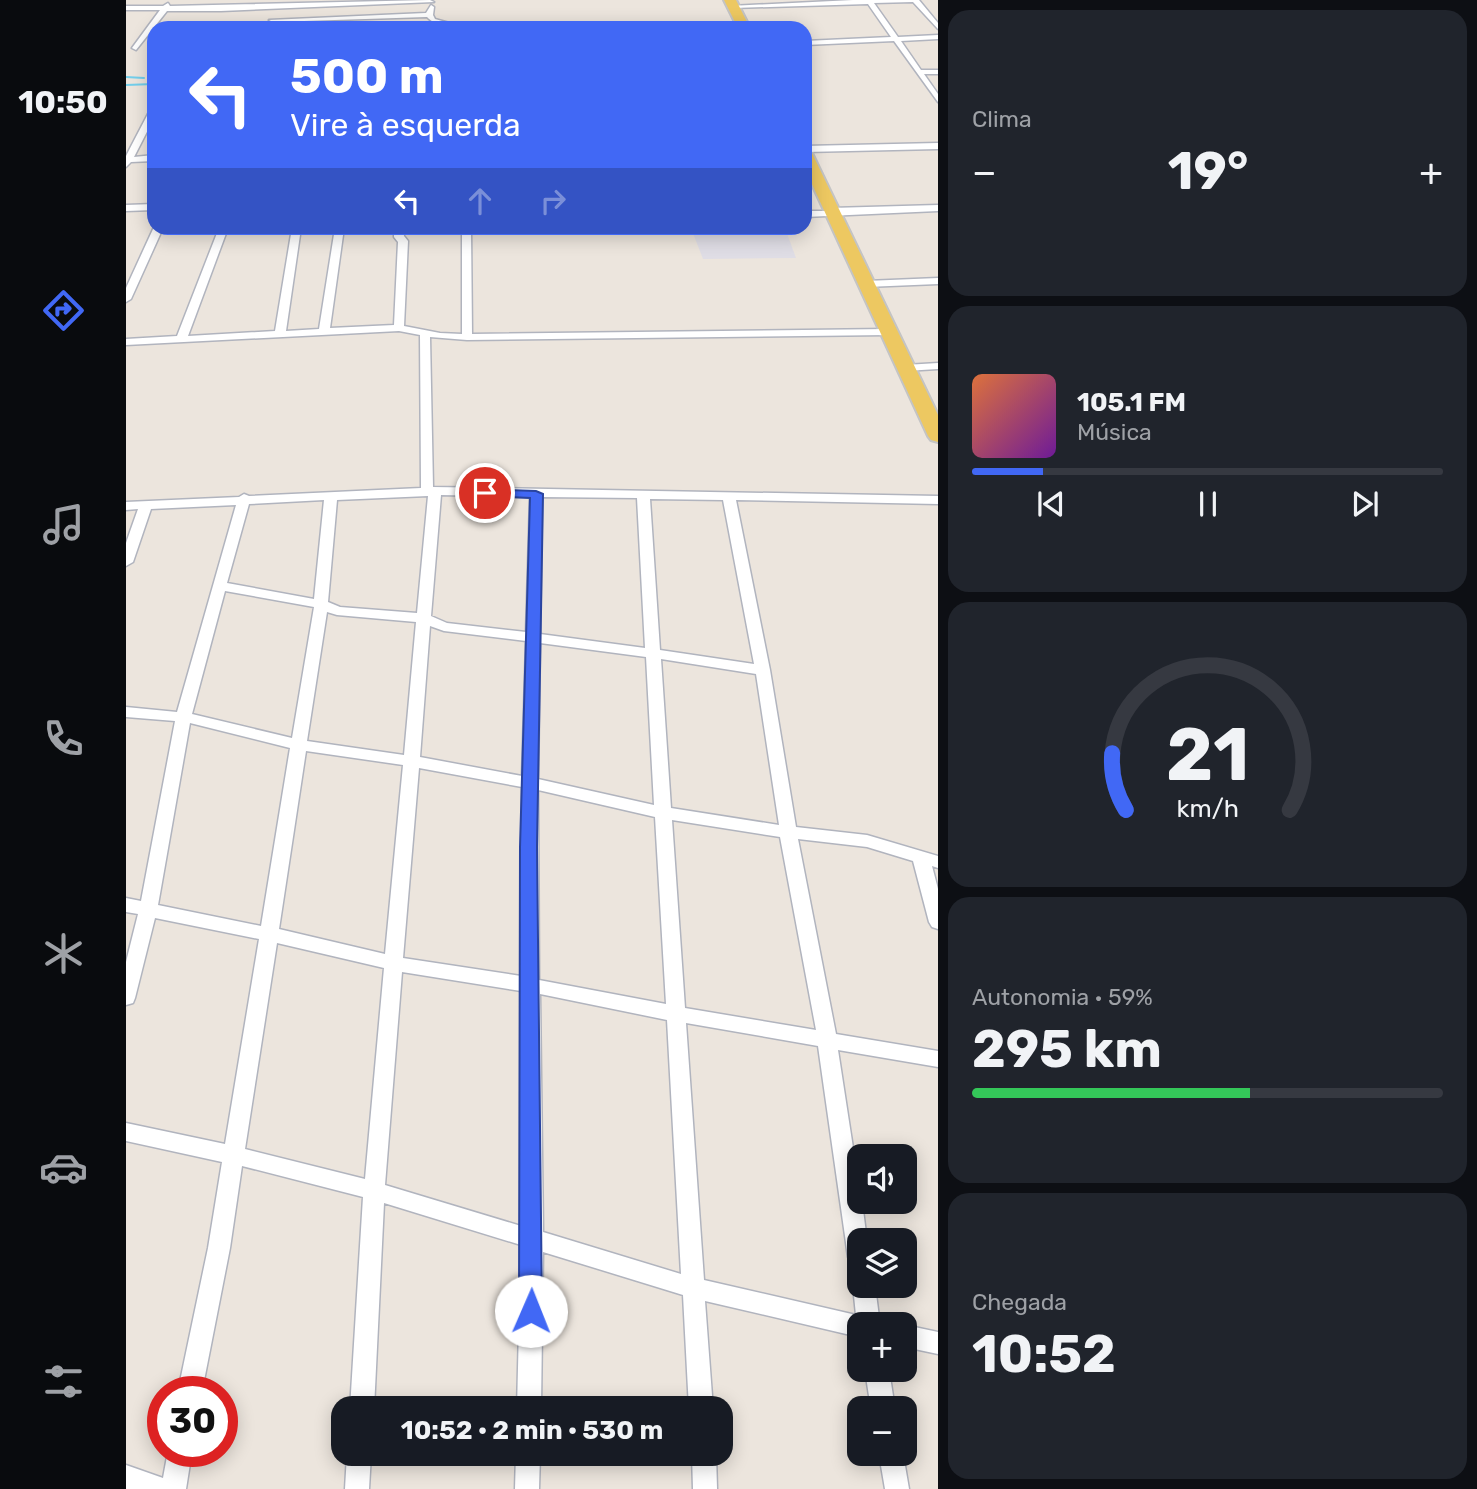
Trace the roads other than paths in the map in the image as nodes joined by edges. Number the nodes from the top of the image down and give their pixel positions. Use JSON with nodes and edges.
{"nodes":[{"id":1,"x":171,"y":0,"type":"edge"},
{"id":2,"x":915,"y":0,"type":"edge"},
{"id":3,"x":431,"y":1,"type":"edge"},
{"id":4,"x":870,"y":2,"type":"junction"},
{"id":5,"x":732,"y":3,"type":"edge"},
{"id":6,"x":278,"y":4,"type":"edge"},
{"id":7,"x":126,"y":8,"type":"edge"},
{"id":8,"x":164,"y":9,"type":"junction"},
{"id":9,"x":429,"y":15,"type":"junction"},
{"id":10,"x":273,"y":20,"type":"joint"},
{"id":11,"x":325,"y":20,"type":"joint"},
{"id":12,"x":154,"y":21,"type":"edge"},
{"id":13,"x":437,"y":21,"type":"edge"},
{"id":14,"x":741,"y":21,"type":"edge"},
{"id":15,"x":938,"y":27,"type":"edge"},
{"id":16,"x":147,"y":29,"type":"edge"},
{"id":17,"x":938,"y":37,"type":"edge"},
{"id":18,"x":897,"y":40,"type":"junction"},
{"id":19,"x":812,"y":43,"type":"edge"},
{"id":20,"x":136,"y":48,"type":"dead end"},
{"id":21,"x":920,"y":72,"type":"junction"},
{"id":22,"x":938,"y":72,"type":"edge"},
{"id":23,"x":938,"y":100,"type":"edge"},
{"id":24,"x":147,"y":123,"type":"edge"},
{"id":25,"x":938,"y":146,"type":"edge"},
{"id":26,"x":812,"y":151,"type":"edge"},
{"id":27,"x":147,"y":160,"type":"edge"},
{"id":28,"x":127,"y":161,"type":"edge"},
{"id":29,"x":812,"y":167,"type":"edge"},
{"id":30,"x":147,"y":207,"type":"edge"},
{"id":31,"x":126,"y":208,"type":"edge"},
{"id":32,"x":938,"y":208,"type":"edge"},
{"id":33,"x":832,"y":212,"type":"junction"},
{"id":34,"x":812,"y":213,"type":"edge"},
{"id":35,"x":155,"y":235,"type":"edge"},
{"id":36,"x":220,"y":235,"type":"edge"},
{"id":37,"x":295,"y":235,"type":"edge"},
{"id":38,"x":338,"y":235,"type":"edge"},
{"id":39,"x":399,"y":235,"type":"edge"},
{"id":40,"x":467,"y":235,"type":"edge"},
{"id":41,"x":938,"y":281,"type":"edge"},
{"id":42,"x":866,"y":284,"type":"junction"},
{"id":43,"x":126,"y":299,"type":"edge"},
{"id":44,"x":399,"y":328,"type":"junction"},
{"id":45,"x":888,"y":332,"type":"junction"},
{"id":46,"x":324,"y":333,"type":"junction"},
{"id":47,"x":425,"y":333,"type":"junction"},
{"id":48,"x":280,"y":335,"type":"junction"},
{"id":49,"x":467,"y":337,"type":"junction"},
{"id":50,"x":181,"y":340,"type":"junction"},
{"id":51,"x":126,"y":342,"type":"edge"},
{"id":52,"x":938,"y":366,"type":"edge"},
{"id":53,"x":905,"y":368,"type":"junction"},
{"id":54,"x":938,"y":436,"type":"edge"},
{"id":55,"x":431,"y":491,"type":"junction"},
{"id":56,"x":536,"y":494,"type":"junction"},
{"id":57,"x":331,"y":495,"type":"junction"},
{"id":58,"x":643,"y":496,"type":"junction"},
{"id":59,"x":729,"y":496,"type":"junction"},
{"id":60,"x":244,"y":498,"type":"junction"},
{"id":61,"x":938,"y":500,"type":"edge"},
{"id":62,"x":146,"y":505,"type":"junction"},
{"id":63,"x":126,"y":506,"type":"edge"},
{"id":64,"x":126,"y":562,"type":"edge"},
{"id":65,"x":221,"y":586,"type":"junction"},
{"id":66,"x":321,"y":604,"type":"junction"},
{"id":67,"x":424,"y":618,"type":"junction"},
{"id":68,"x":532,"y":636,"type":"junction"},
{"id":69,"x":654,"y":654,"type":"junction"},
{"id":70,"x":763,"y":670,"type":"junction"},
{"id":71,"x":126,"y":712,"type":"edge"},
{"id":72,"x":183,"y":717,"type":"junction"},
{"id":73,"x":298,"y":745,"type":"junction"},
{"id":74,"x":412,"y":761,"type":"junction"},
{"id":75,"x":531,"y":783,"type":"junction"},
{"id":76,"x":664,"y":813,"type":"junction"},
{"id":77,"x":788,"y":832,"type":"junction"},
{"id":78,"x":929,"y":860,"type":"edge"},
{"id":79,"x":126,"y":905,"type":"edge"},
{"id":80,"x":148,"y":911,"type":"junction"},
{"id":81,"x":938,"y":922,"type":"edge"},
{"id":82,"x":269,"y":934,"type":"junction"},
{"id":83,"x":393,"y":963,"type":"junction"},
{"id":84,"x":530,"y":985,"type":"junction"},
{"id":85,"x":126,"y":998,"type":"edge"},
{"id":86,"x":676,"y":1014,"type":"junction"},
{"id":87,"x":827,"y":1039,"type":"junction"},
{"id":88,"x":938,"y":1059,"type":"edge"},
{"id":89,"x":126,"y":1132,"type":"edge"},
{"id":90,"x":233,"y":1155,"type":"junction"},
{"id":91,"x":374,"y":1191,"type":"junction"},
{"id":92,"x":855,"y":1228,"type":"edge"},
{"id":93,"x":532,"y":1238,"type":"junction"},
{"id":94,"x":695,"y":1288,"type":"junction"},
{"id":95,"x":847,"y":1322,"type":"edge"},
{"id":96,"x":917,"y":1339,"type":"edge"},
{"id":97,"x":938,"y":1343,"type":"edge"},
{"id":98,"x":193,"y":1376,"type":"edge"},
{"id":99,"x":363,"y":1396,"type":"edge"},
{"id":100,"x":528,"y":1396,"type":"edge"},
{"id":101,"x":700,"y":1396,"type":"edge"},
{"id":102,"x":358,"y":1466,"type":"edge"},
{"id":103,"x":527,"y":1466,"type":"edge"},
{"id":104,"x":704,"y":1466,"type":"edge"},
{"id":105,"x":893,"y":1466,"type":"edge"},
{"id":106,"x":177,"y":1467,"type":"edge"},
{"id":107,"x":126,"y":1477,"type":"edge"},
{"id":108,"x":161,"y":1489,"type":"edge"},
{"id":109,"x":174,"y":1489,"type":"edge"},
{"id":110,"x":357,"y":1489,"type":"edge"},
{"id":111,"x":527,"y":1489,"type":"edge"},
{"id":112,"x":705,"y":1489,"type":"edge"},
{"id":113,"x":897,"y":1489,"type":"edge"}],
"edges":[{"from":1,"to":8,"type":"street"},
{"from":2,"to":4,"type":"street"},
{"from":2,"to":15,"type":"street"},
{"from":3,"to":6,"type":"street"},
{"from":3,"to":9,"type":"street"},
{"from":4,"to":5,"type":"street"},
{"from":4,"to":18,"type":"street"},
{"from":5,"to":14,"type":"main road"},
{"from":6,"to":8,"type":"street"},
{"from":6,"to":10,"type":"street"},
{"from":7,"to":8,"type":"street"},
{"from":8,"to":12,"type":"street"},
{"from":9,"to":11,"type":"street"},
{"from":9,"to":13,"type":"street"},
{"from":10,"to":11,"type":"street"},
{"from":16,"to":20,"type":"street"},
{"from":17,"to":18,"type":"street"},
{"from":18,"to":19,"type":"street"},
{"from":18,"to":21,"type":"street"},
{"from":21,"to":22,"type":"street"},
{"from":21,"to":23,"type":"street"},
{"from":24,"to":28,"type":"street"},
{"from":25,"to":26,"type":"street"},
{"from":27,"to":28,"type":"street"},
{"from":29,"to":33,"type":"main road"},
{"from":30,"to":31,"type":"street"},
{"from":32,"to":33,"type":"street"},
{"from":33,"to":34,"type":"street"},
{"from":33,"to":42,"type":"main road"},
{"from":35,"to":43,"type":"street"},
{"from":36,"to":50,"type":"street"},
{"from":37,"to":48,"type":"street"},
{"from":38,"to":46,"type":"street"},
{"from":39,"to":44,"type":"street"},
{"from":40,"to":49,"type":"street"},
{"from":41,"to":42,"type":"street"},
{"from":42,"to":45,"type":"main road"},
{"from":44,"to":46,"type":"street"},
{"from":44,"to":47,"type":"street"},
{"from":45,"to":49,"type":"street"},
{"from":45,"to":53,"type":"main road"},
{"from":46,"to":48,"type":"street"},
{"from":47,"to":49,"type":"street"},
{"from":47,"to":55,"type":"street"},
{"from":48,"to":50,"type":"street"},
{"from":50,"to":51,"type":"street"},
{"from":52,"to":53,"type":"street"},
{"from":53,"to":54,"type":"main road"},
{"from":55,"to":56,"type":"street"},
{"from":55,"to":57,"type":"street"},
{"from":55,"to":67,"type":"street"},
{"from":56,"to":58,"type":"street"},
{"from":56,"to":68,"type":"street"},
{"from":57,"to":60,"type":"street"},
{"from":57,"to":66,"type":"street"},
{"from":58,"to":59,"type":"street"},
{"from":58,"to":69,"type":"street"},
{"from":59,"to":61,"type":"street"},
{"from":59,"to":70,"type":"street"},
{"from":60,"to":62,"type":"street"},
{"from":60,"to":65,"type":"street"},
{"from":62,"to":63,"type":"street"},
{"from":62,"to":64,"type":"street"},
{"from":65,"to":66,"type":"street"},
{"from":65,"to":72,"type":"street"},
{"from":66,"to":67,"type":"street"},
{"from":66,"to":73,"type":"street"},
{"from":67,"to":68,"type":"street"},
{"from":67,"to":74,"type":"street"},
{"from":68,"to":69,"type":"street"},
{"from":68,"to":75,"type":"street"},
{"from":69,"to":70,"type":"street"},
{"from":69,"to":76,"type":"street"},
{"from":70,"to":77,"type":"street"},
{"from":71,"to":72,"type":"street"},
{"from":72,"to":73,"type":"street"},
{"from":72,"to":80,"type":"street"},
{"from":73,"to":74,"type":"street"},
{"from":73,"to":82,"type":"street"},
{"from":74,"to":75,"type":"street"},
{"from":74,"to":83,"type":"street"},
{"from":75,"to":76,"type":"street"},
{"from":75,"to":84,"type":"street"},
{"from":76,"to":77,"type":"street"},
{"from":76,"to":86,"type":"street"},
{"from":77,"to":78,"type":"street"},
{"from":77,"to":87,"type":"street"},
{"from":78,"to":81,"type":"street"},
{"from":79,"to":80,"type":"street"},
{"from":80,"to":82,"type":"street"},
{"from":80,"to":85,"type":"street"},
{"from":82,"to":83,"type":"street"},
{"from":82,"to":90,"type":"street"},
{"from":83,"to":84,"type":"street"},
{"from":83,"to":91,"type":"street"},
{"from":84,"to":86,"type":"street"},
{"from":84,"to":93,"type":"street"},
{"from":86,"to":87,"type":"street"},
{"from":86,"to":94,"type":"street"},
{"from":87,"to":88,"type":"street"},
{"from":87,"to":92,"type":"street"},
{"from":89,"to":90,"type":"street"},
{"from":90,"to":91,"type":"street"},
{"from":90,"to":98,"type":"street"},
{"from":91,"to":93,"type":"street"},
{"from":91,"to":99,"type":"street"},
{"from":93,"to":94,"type":"street"},
{"from":93,"to":100,"type":"street"},
{"from":94,"to":95,"type":"street"},
{"from":94,"to":101,"type":"street"},
{"from":96,"to":97,"type":"street"},
{"from":102,"to":110,"type":"street"},
{"from":103,"to":111,"type":"street"},
{"from":104,"to":112,"type":"street"},
{"from":105,"to":113,"type":"street"},
{"from":106,"to":109,"type":"street"},
{"from":107,"to":108,"type":"street"}]}
